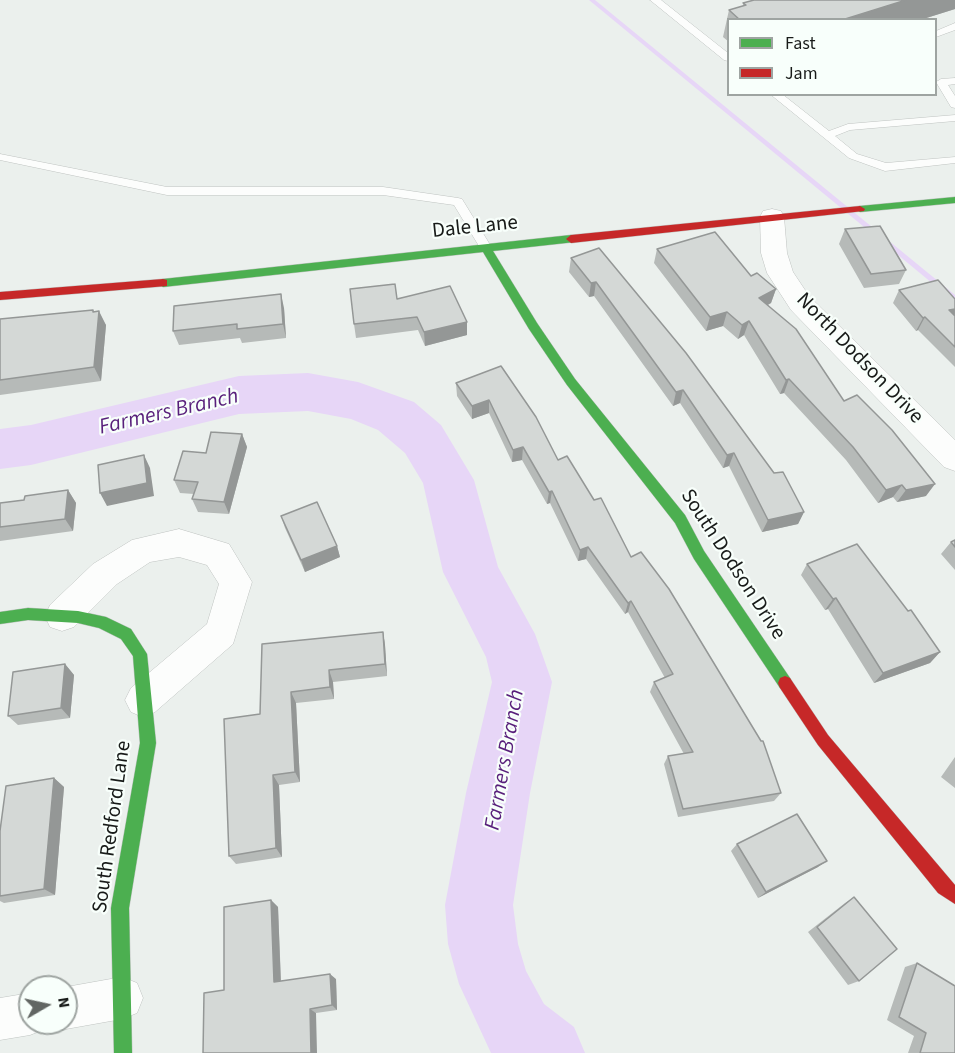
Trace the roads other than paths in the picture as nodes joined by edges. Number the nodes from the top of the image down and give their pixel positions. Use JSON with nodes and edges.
{"nodes":[{"id":1,"x":655,"y":0,"type":"edge"},
{"id":2,"x":955,"y":26,"type":"edge"},
{"id":3,"x":937,"y":34,"type":"edge"},
{"id":4,"x":727,"y":56,"type":"edge"},
{"id":5,"x":955,"y":76,"type":"edge"},
{"id":6,"x":955,"y":81,"type":"edge"},
{"id":7,"x":938,"y":82,"type":"edge"},
{"id":8,"x":777,"y":96,"type":"edge"},
{"id":9,"x":955,"y":105,"type":"edge"},
{"id":10,"x":955,"y":118,"type":"edge"},
{"id":11,"x":827,"y":136,"type":"junction"},
{"id":12,"x":0,"y":157,"type":"edge"},
{"id":13,"x":955,"y":160,"type":"edge"},
{"id":14,"x":955,"y":200,"type":"edge"},
{"id":15,"x":772,"y":217,"type":"junction"},
{"id":16,"x":486,"y":248,"type":"junction"},
{"id":17,"x":0,"y":296,"type":"edge"},
{"id":18,"x":955,"y":459,"type":"edge"},
{"id":19,"x":62,"y":616,"type":"junction"},
{"id":20,"x":0,"y":618,"type":"edge"},
{"id":21,"x":143,"y":700,"type":"junction"},
{"id":22,"x":955,"y":895,"type":"edge"},
{"id":23,"x":122,"y":998,"type":"junction"},
{"id":24,"x":78,"y":1006,"type":"edge"},
{"id":25,"x":18,"y":1016,"type":"edge"},
{"id":26,"x":0,"y":1019,"type":"edge"},
{"id":27,"x":123,"y":1053,"type":"edge"}],
"edges":[{"from":1,"to":4,"type":"lane"},
{"from":2,"to":3,"type":"lane"},
{"from":5,"to":7,"type":"lane"},
{"from":6,"to":7,"type":"lane"},
{"from":7,"to":9,"type":"lane"},
{"from":8,"to":11,"type":"lane"},
{"from":10,"to":11,"type":"lane"},
{"from":11,"to":13,"type":"lane"},
{"from":12,"to":16,"type":"lane"},
{"from":14,"to":15,"type":"street","name":"Dale Lane"},
{"from":15,"to":16,"type":"street","name":"Dale Lane"},
{"from":15,"to":18,"type":"street","name":"North Dodson Drive"},
{"from":16,"to":17,"type":"street","name":"Dale Lane"},
{"from":16,"to":22,"type":"street","name":"South Dodson Drive"},
{"from":19,"to":20,"type":"street","name":"South Redford Lane"},
{"from":19,"to":21,"type":"street","name":"South Redford Lane"},
{"from":19,"to":21,"type":"street"},
{"from":21,"to":23,"type":"street","name":"South Redford Lane"},
{"from":23,"to":24,"type":"street"},
{"from":23,"to":27,"type":"street","name":"South Redford Lane"},
{"from":25,"to":26,"type":"street"}]}
